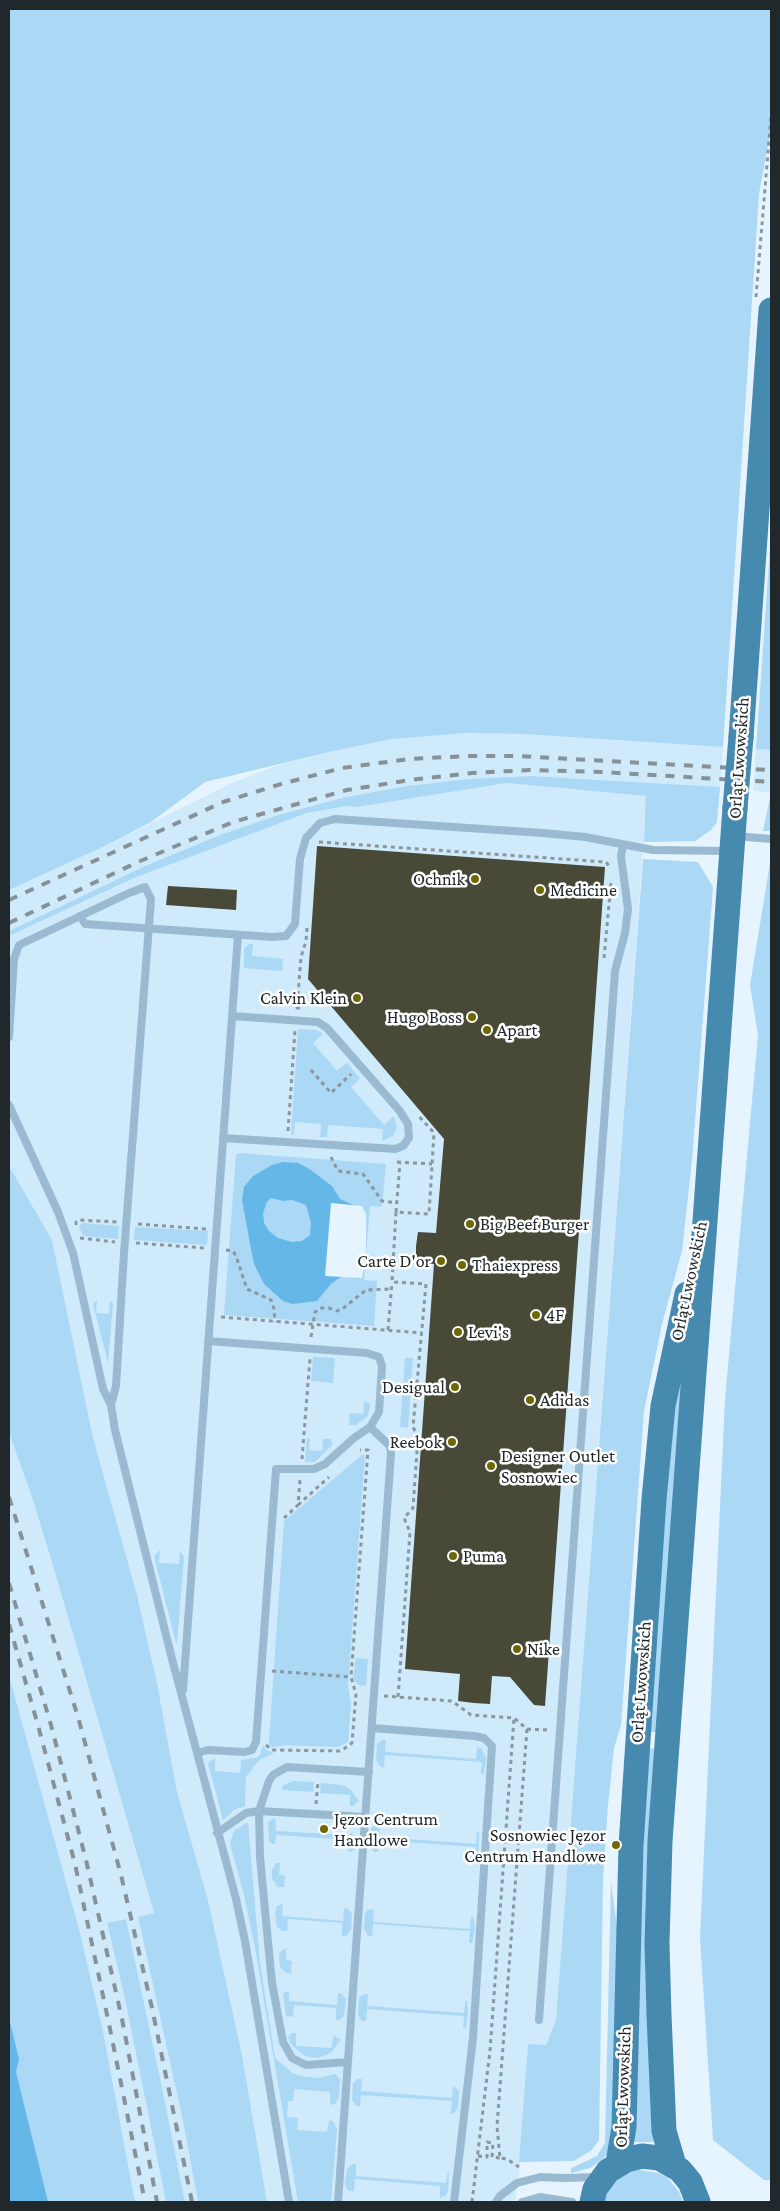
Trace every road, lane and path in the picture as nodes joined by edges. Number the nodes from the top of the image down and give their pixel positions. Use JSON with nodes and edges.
{"nodes":[{"id":1,"x":771,"y":116,"type":"edge"},
{"id":2,"x":763,"y":306,"type":"edge"},
{"id":3,"x":771,"y":839,"type":"edge"},
{"id":4,"x":732,"y":844,"type":"junction"},
{"id":5,"x":314,"y":845,"type":"dead end"},
{"id":6,"x":623,"y":846,"type":"junction"},
{"id":7,"x":610,"y":874,"type":"dead end"},
{"id":8,"x":611,"y":880,"type":"dead end"},
{"id":9,"x":80,"y":916,"type":"junction"},
{"id":10,"x":308,"y":922,"type":"dead end"},
{"id":11,"x":148,"y":928,"type":"junction"},
{"id":12,"x":238,"y":935,"type":"junction"},
{"id":13,"x":604,"y":965,"type":"dead end"},
{"id":14,"x":297,"y":1008,"type":"junction"},
{"id":15,"x":306,"y":1009,"type":"dead end"},
{"id":16,"x":232,"y":1016,"type":"junction"},
{"id":17,"x":296,"y":1020,"type":"junction"},
{"id":18,"x":9,"y":1037,"type":"edge"},
{"id":19,"x":360,"y":1066,"type":"junction"},
{"id":20,"x":311,"y":1070,"type":"dead end"},
{"id":21,"x":9,"y":1105,"type":"edge"},
{"id":22,"x":416,"y":1113,"type":"dead end"},
{"id":23,"x":223,"y":1138,"type":"junction"},
{"id":24,"x":288,"y":1142,"type":"junction"},
{"id":25,"x":322,"y":1157,"type":"dead end"},
{"id":26,"x":331,"y":1157,"type":"junction"},
{"id":27,"x":341,"y":1158,"type":"dead end"},
{"id":28,"x":390,"y":1162,"type":"dead end"},
{"id":29,"x":400,"y":1162,"type":"junction"},
{"id":30,"x":432,"y":1164,"type":"junction"},
{"id":31,"x":397,"y":1203,"type":"junction"},
{"id":32,"x":705,"y":1206,"type":"junction"},
{"id":33,"x":396,"y":1212,"type":"junction"},
{"id":34,"x":128,"y":1223,"type":"junction"},
{"id":35,"x":76,"y":1229,"type":"dead end"},
{"id":36,"x":216,"y":1229,"type":"junction"},
{"id":37,"x":78,"y":1234,"type":"dead end"},
{"id":38,"x":126,"y":1243,"type":"junction"},
{"id":39,"x":215,"y":1249,"type":"junction"},
{"id":40,"x":225,"y":1250,"type":"junction"},
{"id":41,"x":225,"y":1259,"type":"dead end"},
{"id":42,"x":392,"y":1282,"type":"junction"},
{"id":43,"x":391,"y":1289,"type":"junction"},
{"id":44,"x":222,"y":1308,"type":"dead end"},
{"id":45,"x":275,"y":1322,"type":"junction"},
{"id":46,"x":312,"y":1324,"type":"junction"},
{"id":47,"x":388,"y":1330,"type":"junction"},
{"id":48,"x":422,"y":1332,"type":"junction"},
{"id":49,"x":208,"y":1341,"type":"junction"},
{"id":50,"x":310,"y":1348,"type":"junction"},
{"id":51,"x":112,"y":1406,"type":"junction"},
{"id":52,"x":370,"y":1427,"type":"junction"},
{"id":53,"x":354,"y":1455,"type":"dead end"},
{"id":54,"x":301,"y":1470,"type":"junction"},
{"id":55,"x":330,"y":1475,"type":"dead end"},
{"id":56,"x":298,"y":1505,"type":"junction"},
{"id":57,"x":282,"y":1521,"type":"dead end"},
{"id":58,"x":272,"y":1662,"type":"dead end"},
{"id":59,"x":272,"y":1671,"type":"junction"},
{"id":60,"x":351,"y":1677,"type":"junction"},
{"id":61,"x":271,"y":1680,"type":"dead end"},
{"id":62,"x":356,"y":1694,"type":"junction"},
{"id":63,"x":375,"y":1695,"type":"junction"},
{"id":64,"x":182,"y":1696,"type":"junction"},
{"id":65,"x":398,"y":1697,"type":"junction"},
{"id":66,"x":514,"y":1718,"type":"junction"},
{"id":67,"x":549,"y":1721,"type":"dead end"},
{"id":68,"x":372,"y":1728,"type":"junction"},
{"id":69,"x":527,"y":1729,"type":"junction"},
{"id":70,"x":266,"y":1744,"type":"dead end"},
{"id":71,"x":197,"y":1753,"type":"junction"},
{"id":72,"x":369,"y":1772,"type":"junction"},
{"id":73,"x":259,"y":1811,"type":"junction"},
{"id":74,"x":366,"y":1816,"type":"junction"},
{"id":75,"x":218,"y":1833,"type":"junction"},
{"id":76,"x":538,"y":2020,"type":"dead end"},
{"id":77,"x":348,"y":2062,"type":"junction"},
{"id":78,"x":478,"y":2156,"type":"junction"},
{"id":79,"x":500,"y":2158,"type":"junction"},
{"id":80,"x":674,"y":2165,"type":"junction"},
{"id":81,"x":519,"y":2167,"type":"dead end"},
{"id":82,"x":611,"y":2170,"type":"junction"},
{"id":83,"x":289,"y":2202,"type":"edge"},
{"id":84,"x":338,"y":2202,"type":"edge"},
{"id":85,"x":454,"y":2202,"type":"edge"},
{"id":86,"x":472,"y":2202,"type":"edge"},
{"id":87,"x":496,"y":2202,"type":"edge"},
{"id":88,"x":522,"y":2202,"type":"edge"},
{"id":89,"x":572,"y":2202,"type":"edge"},
{"id":90,"x":592,"y":2202,"type":"edge"},
{"id":91,"x":698,"y":2202,"type":"edge"}],
"edges":[{"from":1,"to":2,"type":"path"},
{"from":2,"to":4,"type":"main road","name":"Orląt Lwowskich","bridge":true},
{"from":3,"to":4,"type":"lane"},
{"from":4,"to":6,"type":"lane"},
{"from":4,"to":32,"type":"main road","name":"Orląt Lwowskich"},
{"from":5,"to":7,"type":"path"},
{"from":6,"to":12,"type":"lane"},
{"from":6,"to":76,"type":"lane"},
{"from":8,"to":13,"type":"path"},
{"from":9,"to":11,"type":"lane"},
{"from":9,"to":11,"type":"lane"},
{"from":9,"to":18,"type":"lane"},
{"from":10,"to":14,"type":"path"},
{"from":11,"to":12,"type":"lane"},
{"from":11,"to":34,"type":"lane"},
{"from":12,"to":16,"type":"lane"},
{"from":14,"to":15,"type":"path"},
{"from":14,"to":17,"type":"path"},
{"from":16,"to":17,"type":"lane"},
{"from":16,"to":23,"type":"lane"},
{"from":17,"to":19,"type":"lane"},
{"from":17,"to":24,"type":"path"},
{"from":19,"to":20,"type":"path"},
{"from":19,"to":24,"type":"lane"},
{"from":21,"to":51,"type":"lane"},
{"from":22,"to":30,"type":"path"},
{"from":23,"to":24,"type":"lane"},
{"from":23,"to":36,"type":"lane"},
{"from":25,"to":26,"type":"path"},
{"from":26,"to":27,"type":"path"},
{"from":26,"to":31,"type":"path"},
{"from":28,"to":29,"type":"path"},
{"from":29,"to":30,"type":"path"},
{"from":29,"to":31,"type":"path"},
{"from":30,"to":33,"type":"path"},
{"from":31,"to":33,"type":"path"},
{"from":32,"to":80,"type":"main road","name":"Orląt Lwowskich"},
{"from":32,"to":82,"type":"main road","name":"Orląt Lwowskich"},
{"from":33,"to":42,"type":"path"},
{"from":34,"to":35,"type":"path"},
{"from":34,"to":36,"type":"path"},
{"from":34,"to":38,"type":"lane"},
{"from":36,"to":39,"type":"lane"},
{"from":36,"to":40,"type":"path"},
{"from":37,"to":38,"type":"path"},
{"from":38,"to":39,"type":"path"},
{"from":38,"to":51,"type":"lane"},
{"from":39,"to":40,"type":"path"},
{"from":39,"to":49,"type":"lane"},
{"from":40,"to":41,"type":"path"},
{"from":40,"to":45,"type":"path"},
{"from":42,"to":43,"type":"path"},
{"from":42,"to":48,"type":"path"},
{"from":43,"to":46,"type":"path"},
{"from":43,"to":47,"type":"path"},
{"from":44,"to":45,"type":"path"},
{"from":45,"to":46,"type":"path"},
{"from":46,"to":47,"type":"path"},
{"from":46,"to":50,"type":"path"},
{"from":47,"to":48,"type":"path"},
{"from":48,"to":65,"type":"path"},
{"from":49,"to":50,"type":"lane"},
{"from":49,"to":64,"type":"lane"},
{"from":50,"to":52,"type":"lane"},
{"from":50,"to":54,"type":"path"},
{"from":51,"to":64,"type":"lane"},
{"from":52,"to":54,"type":"lane"},
{"from":52,"to":63,"type":"lane"},
{"from":53,"to":60,"type":"path"},
{"from":54,"to":56,"type":"path"},
{"from":54,"to":71,"type":"lane"},
{"from":55,"to":56,"type":"path"},
{"from":56,"to":57,"type":"path"},
{"from":58,"to":59,"type":"path"},
{"from":59,"to":60,"type":"path"},
{"from":59,"to":61,"type":"path"},
{"from":60,"to":62,"type":"path"},
{"from":62,"to":63,"type":"path"},
{"from":62,"to":70,"type":"path"},
{"from":63,"to":65,"type":"path"},
{"from":63,"to":68,"type":"lane"},
{"from":64,"to":71,"type":"lane"},
{"from":65,"to":66,"type":"path"},
{"from":66,"to":69,"type":"path"},
{"from":66,"to":78,"type":"path"},
{"from":67,"to":69,"type":"path"},
{"from":68,"to":72,"type":"lane"},
{"from":68,"to":85,"type":"lane"},
{"from":69,"to":79,"type":"path"},
{"from":71,"to":75,"type":"lane"},
{"from":72,"to":73,"type":"lane"},
{"from":72,"to":74,"type":"lane"},
{"from":73,"to":74,"type":"lane"},
{"from":73,"to":75,"type":"lane"},
{"from":73,"to":77,"type":"lane"},
{"from":74,"to":77,"type":"lane"},
{"from":75,"to":83,"type":"lane"},
{"from":77,"to":84,"type":"lane"},
{"from":78,"to":79,"type":"path"},
{"from":78,"to":86,"type":"path"},
{"from":79,"to":81,"type":"path"},
{"from":80,"to":82,"type":"main road"},
{"from":80,"to":91,"type":"main road"},
{"from":82,"to":87,"type":"lane"},
{"from":82,"to":90,"type":"main road","name":"Orląt Lwowskich"},
{"from":88,"to":89,"type":"lane"}]}
